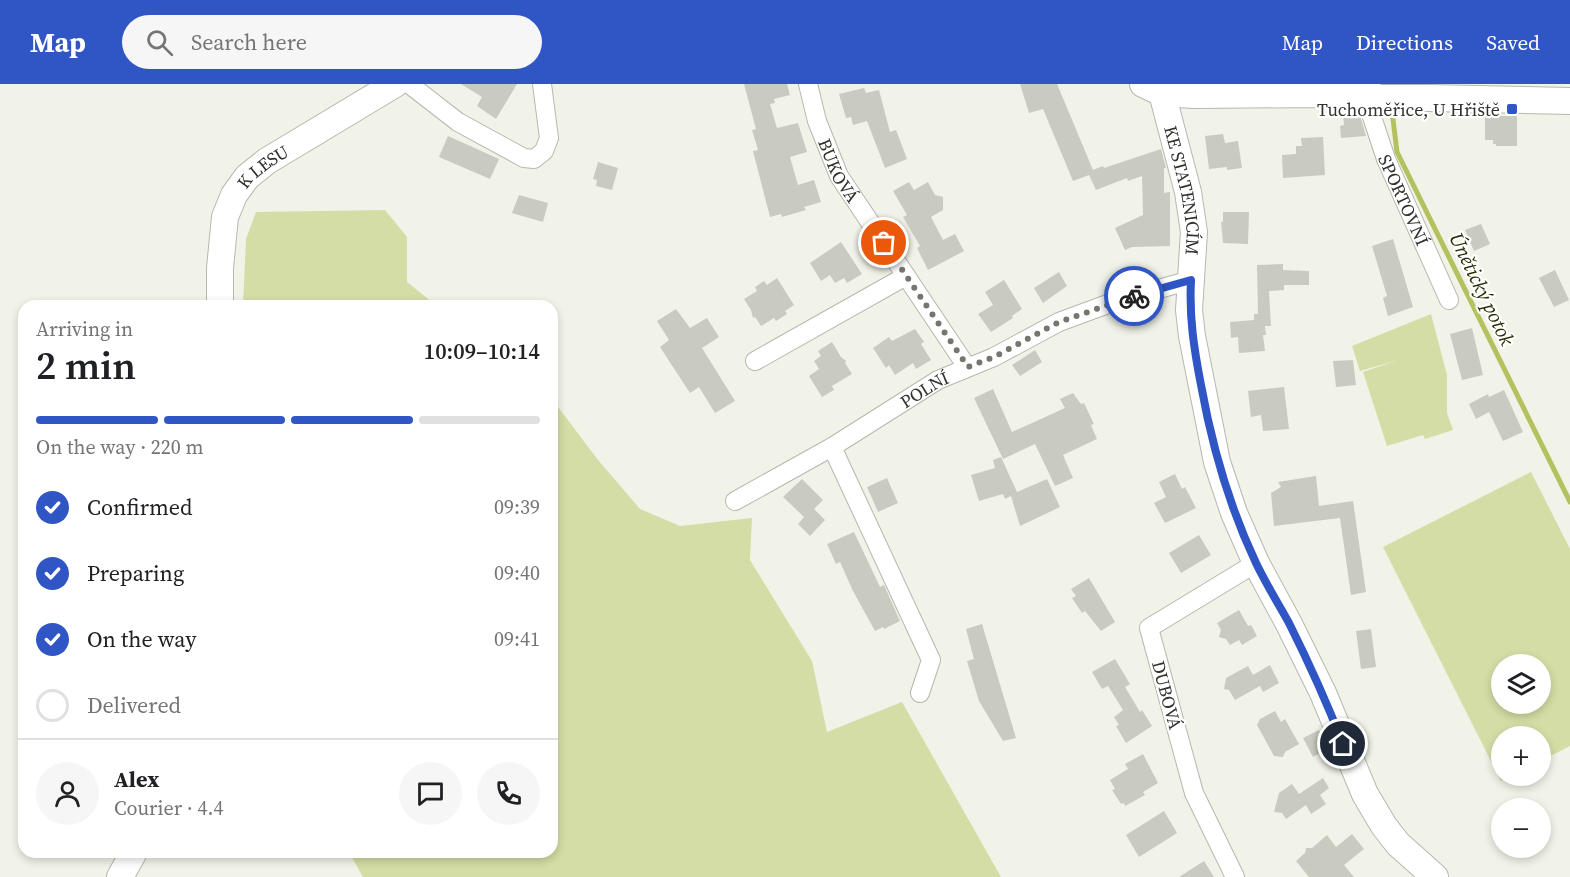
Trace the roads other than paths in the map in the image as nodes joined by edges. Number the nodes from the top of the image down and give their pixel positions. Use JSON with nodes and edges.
{"nodes":[{"id":1,"x":395,"y":84,"type":"edge"},
{"id":2,"x":409,"y":84,"type":"edge"},
{"id":3,"x":542,"y":84,"type":"edge"},
{"id":4,"x":808,"y":84,"type":"edge"},
{"id":5,"x":1152,"y":88,"type":"edge"},
{"id":6,"x":1314,"y":89,"type":"edge"},
{"id":7,"x":1394,"y":94,"type":"edge"},
{"id":8,"x":1570,"y":100,"type":"edge"},
{"id":9,"x":906,"y":276,"type":"junction"},
{"id":10,"x":1191,"y":280,"type":"junction"},
{"id":11,"x":220,"y":300,"type":"edge"},
{"id":12,"x":1449,"y":300,"type":"dead end"},
{"id":13,"x":755,"y":361,"type":"dead end"},
{"id":14,"x":968,"y":367,"type":"junction"},
{"id":15,"x":832,"y":447,"type":"junction"},
{"id":16,"x":735,"y":501,"type":"dead end"},
{"id":17,"x":1256,"y":563,"type":"junction"},
{"id":18,"x":920,"y":693,"type":"dead end"},
{"id":19,"x":131,"y":858,"type":"edge"},
{"id":20,"x":120,"y":877,"type":"edge"},
{"id":21,"x":1234,"y":877,"type":"edge"},
{"id":22,"x":1435,"y":877,"type":"edge"}],
"edges":[{"from":1,"to":11,"type":"street","name":"K LESU"},
{"from":2,"to":3,"type":"street"},
{"from":4,"to":9,"type":"street","name":"BUKOVÁ"},
{"from":5,"to":6,"type":"street"},
{"from":5,"to":10,"type":"street","name":"KE STATENICÍM"},
{"from":6,"to":7,"type":"street"},
{"from":7,"to":8,"type":"street"},
{"from":7,"to":12,"type":"street","name":"SPORTOVNÍ"},
{"from":9,"to":13,"type":"street"},
{"from":9,"to":14,"type":"street","name":"BUKOVÁ"},
{"from":10,"to":14,"type":"street","name":"POLNÍ"},
{"from":10,"to":17,"type":"street","name":"KE STATENICÍM"},
{"from":14,"to":15,"type":"street","name":"POLNÍ"},
{"from":15,"to":16,"type":"street","name":"POLNÍ"},
{"from":15,"to":18,"type":"street"},
{"from":17,"to":21,"type":"street","name":"DUBOVÁ"},
{"from":17,"to":22,"type":"street","name":"KE STATENICÍM"},
{"from":19,"to":20,"type":"street"}]}
